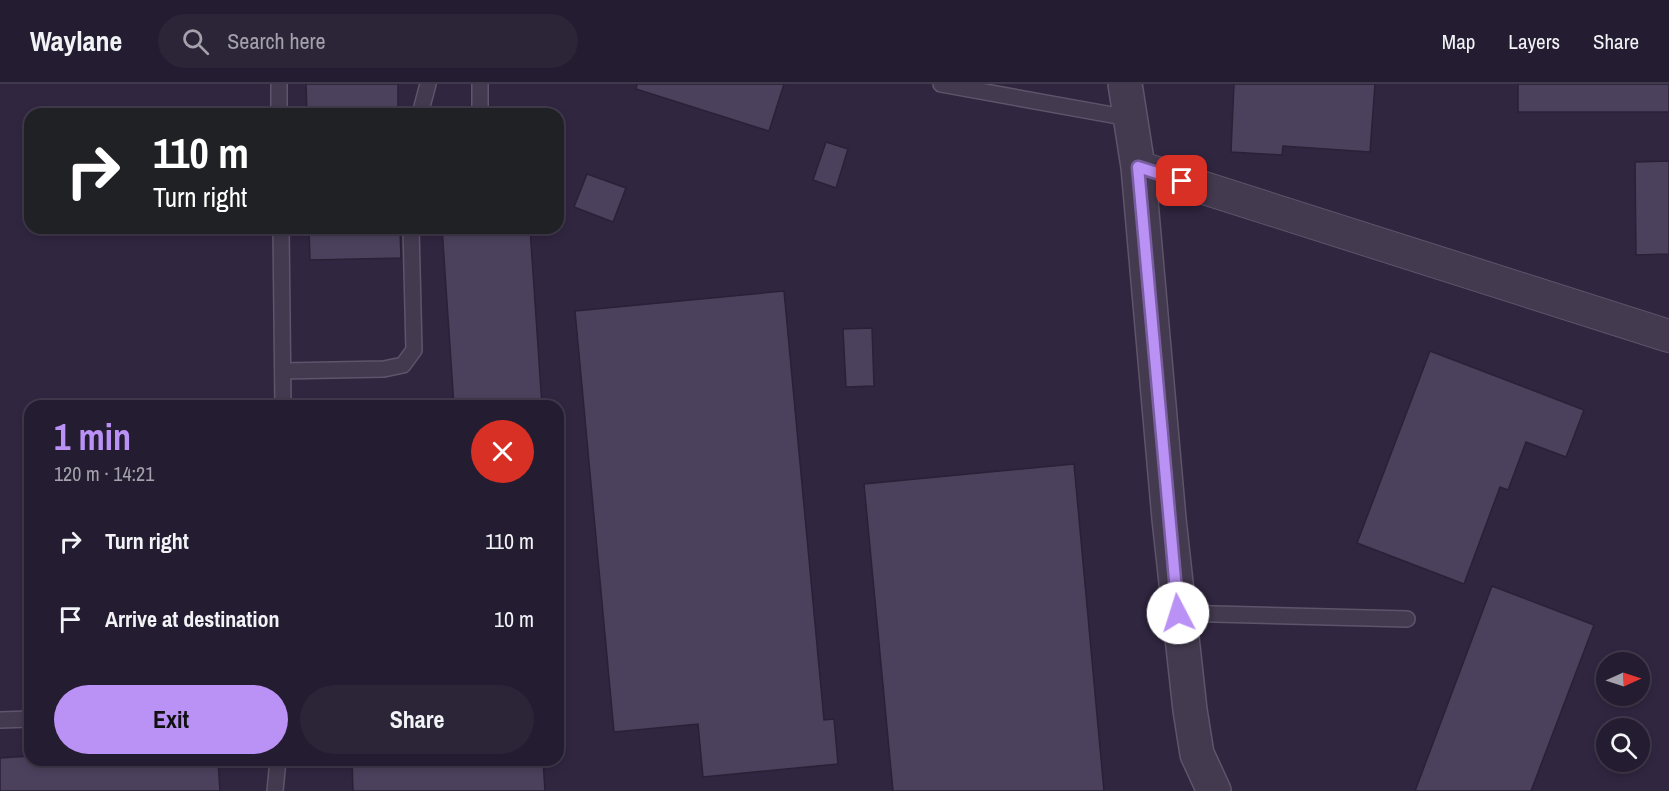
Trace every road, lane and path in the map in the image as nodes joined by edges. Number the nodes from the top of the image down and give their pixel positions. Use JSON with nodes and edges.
{"nodes":[{"id":1,"x":279,"y":84,"type":"edge"},
{"id":2,"x":428,"y":84,"type":"edge"},
{"id":3,"x":480,"y":84,"type":"edge"},
{"id":4,"x":941,"y":84,"type":"edge"},
{"id":5,"x":1125,"y":84,"type":"edge"},
{"id":6,"x":279,"y":108,"type":"edge"},
{"id":7,"x":422,"y":108,"type":"edge"},
{"id":8,"x":480,"y":108,"type":"edge"},
{"id":9,"x":1129,"y":118,"type":"junction"},
{"id":10,"x":1138,"y":167,"type":"junction"},
{"id":11,"x":281,"y":234,"type":"edge"},
{"id":12,"x":411,"y":234,"type":"edge"},
{"id":13,"x":1669,"y":336,"type":"edge"},
{"id":14,"x":283,"y":371,"type":"junction"},
{"id":15,"x":283,"y":400,"type":"edge"},
{"id":16,"x":1178,"y":613,"type":"junction"},
{"id":17,"x":1407,"y":619,"type":"dead end"},
{"id":18,"x":24,"y":719,"type":"edge"},
{"id":19,"x":0,"y":720,"type":"edge"},
{"id":20,"x":278,"y":766,"type":"edge"},
{"id":21,"x":275,"y":791,"type":"edge"},
{"id":22,"x":1214,"y":791,"type":"edge"}],
"edges":[{"from":1,"to":6,"type":"lane"},
{"from":2,"to":7,"type":"lane"},
{"from":3,"to":8,"type":"lane"},
{"from":4,"to":9,"type":"lane"},
{"from":5,"to":9,"type":"street"},
{"from":9,"to":10,"type":"street"},
{"from":10,"to":13,"type":"street"},
{"from":10,"to":16,"type":"street"},
{"from":11,"to":14,"type":"lane"},
{"from":12,"to":14,"type":"lane"},
{"from":14,"to":15,"type":"lane"},
{"from":16,"to":17,"type":"lane"},
{"from":16,"to":22,"type":"street"},
{"from":18,"to":19,"type":"lane"},
{"from":20,"to":21,"type":"lane"}]}
